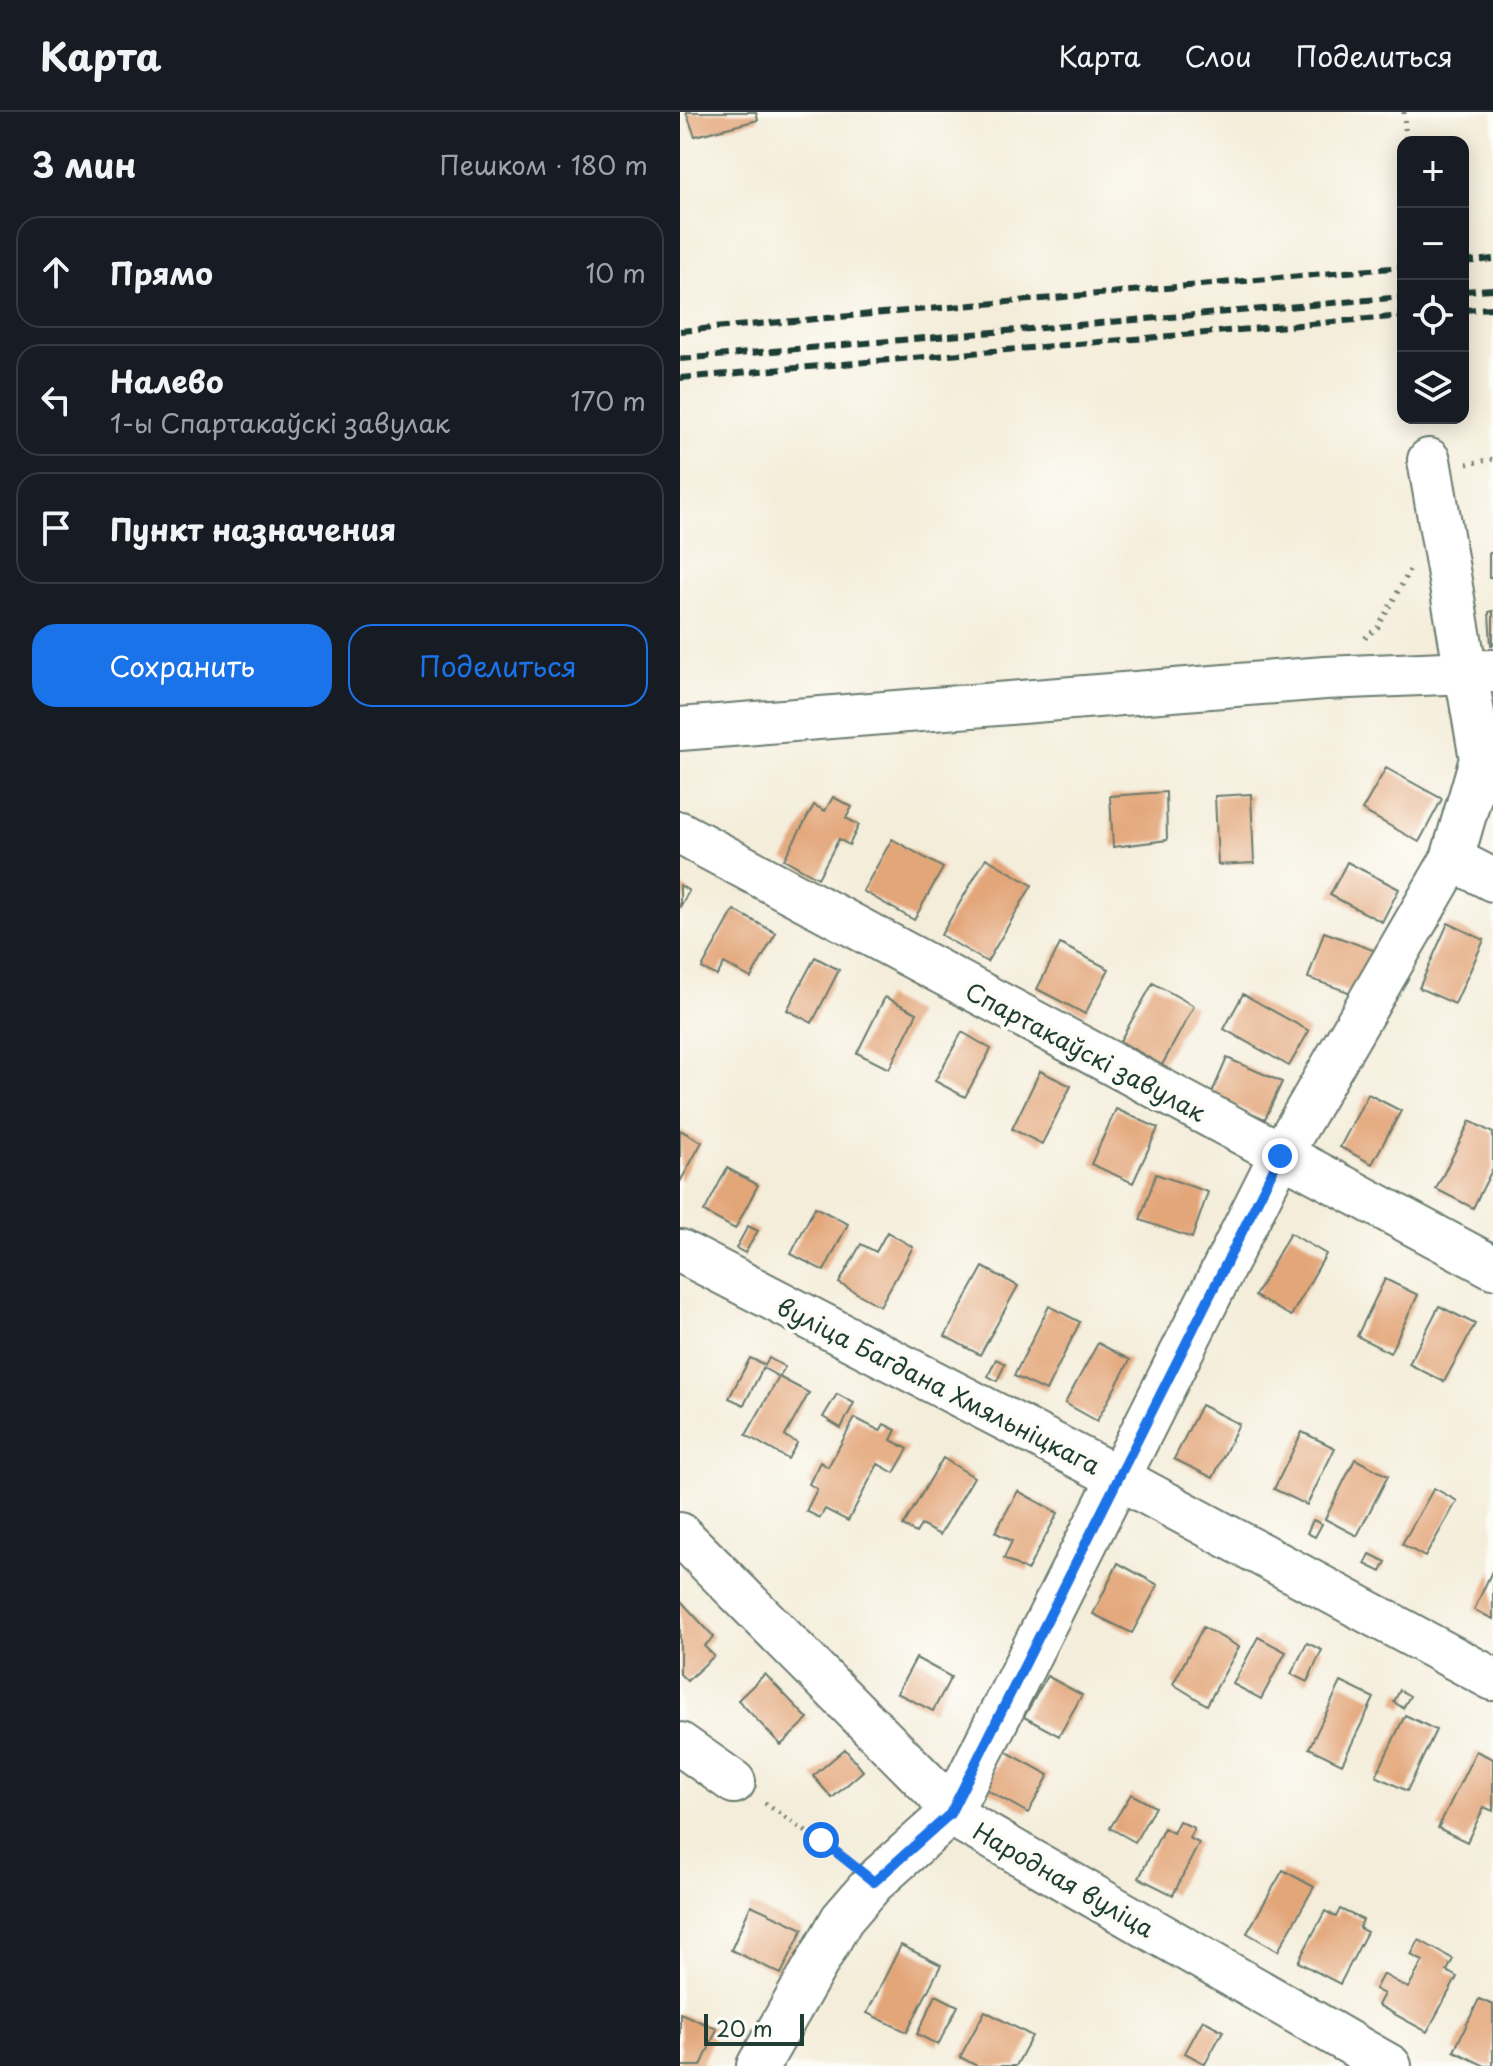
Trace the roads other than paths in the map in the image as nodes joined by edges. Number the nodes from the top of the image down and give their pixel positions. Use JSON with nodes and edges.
{"nodes":[{"id":1,"x":1429,"y":460,"type":"dead end"},
{"id":2,"x":1481,"y":672,"type":"edge"},
{"id":3,"x":680,"y":729,"type":"edge"},
{"id":4,"x":680,"y":833,"type":"edge"},
{"id":5,"x":1452,"y":859,"type":"junction"},
{"id":6,"x":1493,"y":880,"type":"edge"},
{"id":7,"x":1280,"y":1156,"type":"junction"},
{"id":8,"x":680,"y":1251,"type":"edge"},
{"id":9,"x":1493,"y":1267,"type":"edge"},
{"id":10,"x":1117,"y":1477,"type":"junction"},
{"id":11,"x":680,"y":1534,"type":"edge"},
{"id":12,"x":1493,"y":1679,"type":"edge"},
{"id":13,"x":680,"y":1744,"type":"edge"},
{"id":14,"x":734,"y":1782,"type":"road end"},
{"id":15,"x":950,"y":1814,"type":"junction"},
{"id":16,"x":758,"y":2066,"type":"edge"},
{"id":17,"x":1390,"y":2066,"type":"edge"}],
"edges":[{"from":1,"to":2,"type":"street"},
{"from":2,"to":3,"type":"street"},
{"from":2,"to":5,"type":"street"},
{"from":4,"to":7,"type":"street","name":"Спартакаўскі завулак"},
{"from":5,"to":6,"type":"street"},
{"from":5,"to":7,"type":"street"},
{"from":7,"to":9,"type":"street","name":"Спартакаўскі завулак"},
{"from":7,"to":10,"type":"street"},
{"from":8,"to":10,"type":"street","name":"вуліца Багдана Хмяльніцкага"},
{"from":10,"to":12,"type":"street","name":"вуліца Багдана Хмяльніцкага"},
{"from":10,"to":15,"type":"street"},
{"from":11,"to":15,"type":"street","name":"Народная вуліца"},
{"from":13,"to":14,"type":"street"},
{"from":15,"to":16,"type":"street"},
{"from":15,"to":17,"type":"street","name":"Народная вуліца"}]}
